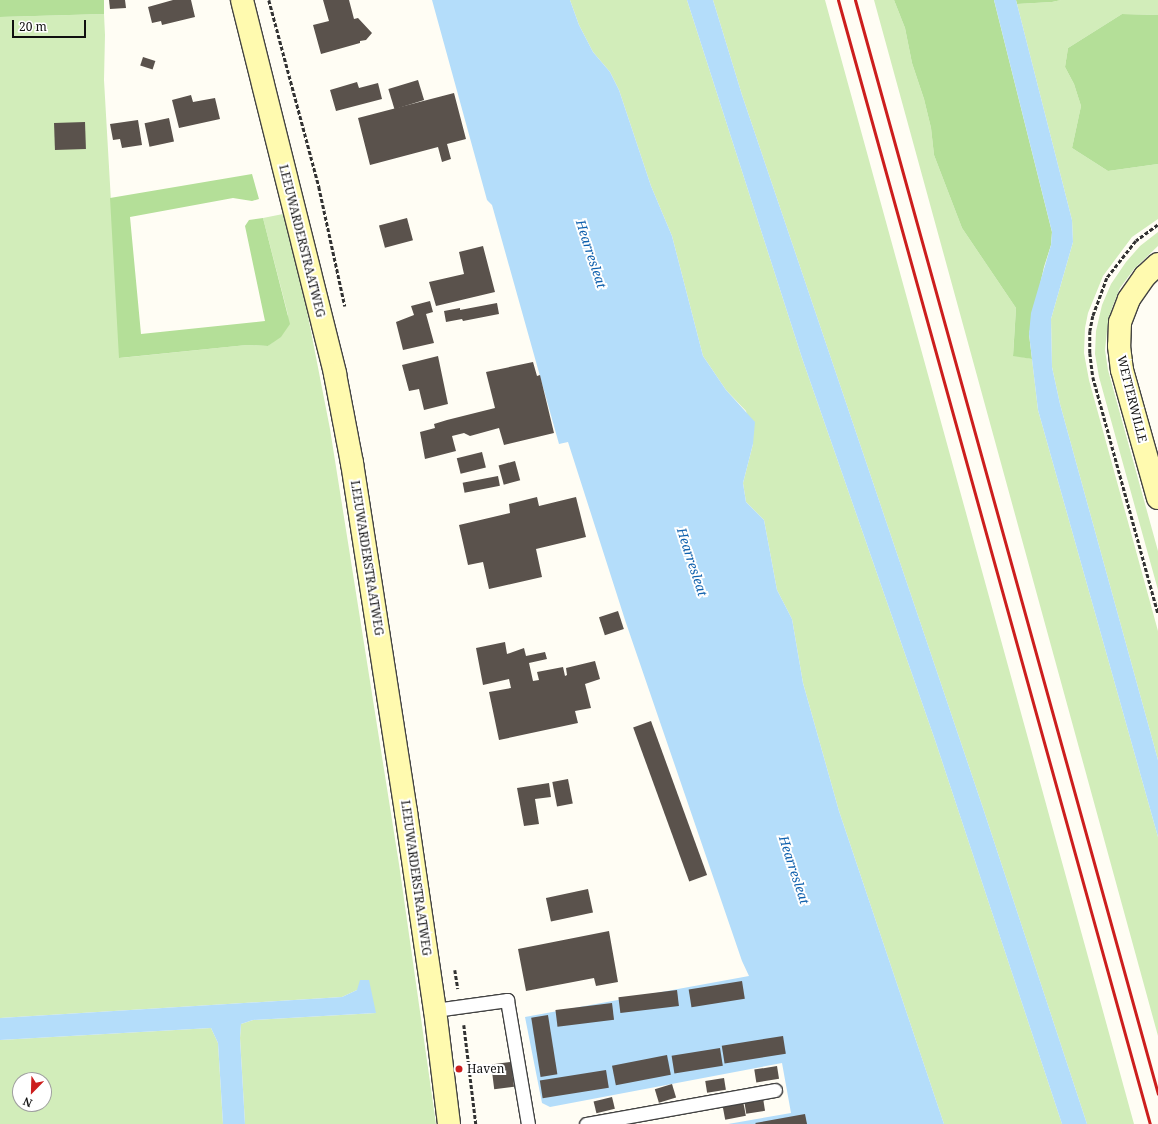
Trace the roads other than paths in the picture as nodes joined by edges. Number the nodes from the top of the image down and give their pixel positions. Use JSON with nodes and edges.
{"nodes":[{"id":1,"x":242,"y":0,"type":"edge"},
{"id":2,"x":1158,"y":264,"type":"edge"},
{"id":3,"x":1158,"y":498,"type":"edge"},
{"id":4,"x":435,"y":1010,"type":"junction"},
{"id":5,"x":775,"y":1090,"type":"dead end"},
{"id":6,"x":449,"y":1124,"type":"edge"},
{"id":7,"x":528,"y":1124,"type":"edge"},
{"id":8,"x":586,"y":1124,"type":"edge"}],
"edges":[{"from":1,"to":4,"type":"street","name":"LEEUWARDERSTRAATWEG"},
{"from":2,"to":3,"type":"street","name":"WETTERWILLE"},
{"from":4,"to":6,"type":"street","name":"LEEUWARDERSTRAATWEG"},
{"from":4,"to":7,"type":"lane"},
{"from":5,"to":8,"type":"lane"}]}
